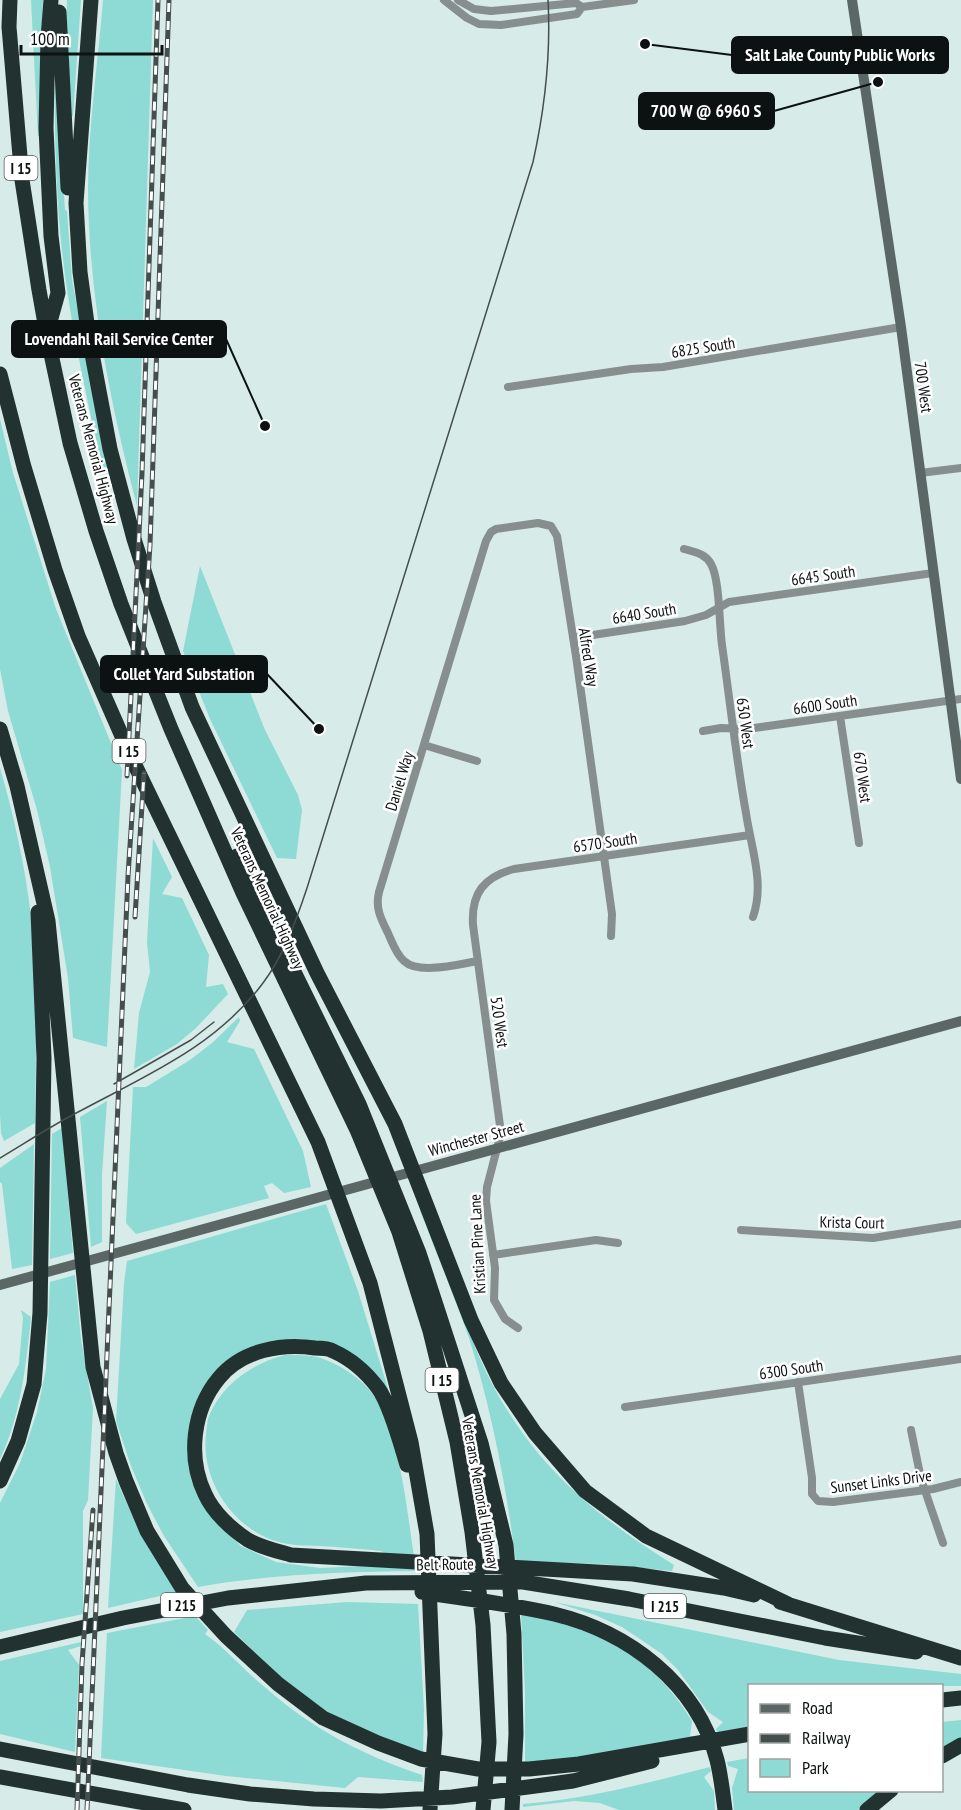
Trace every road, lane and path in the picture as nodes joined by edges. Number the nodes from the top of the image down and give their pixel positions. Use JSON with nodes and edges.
{"nodes":[{"id":1,"x":10,"y":0,"type":"edge"},
{"id":2,"x":51,"y":0,"type":"edge"},
{"id":3,"x":58,"y":0,"type":"edge"},
{"id":4,"x":91,"y":0,"type":"edge"},
{"id":5,"x":444,"y":0,"type":"edge"},
{"id":6,"x":458,"y":0,"type":"edge"},
{"id":7,"x":634,"y":0,"type":"edge"},
{"id":8,"x":852,"y":0,"type":"edge"},
{"id":9,"x":582,"y":7,"type":"junction"},
{"id":10,"x":80,"y":272,"type":"junction"},
{"id":11,"x":901,"y":327,"type":"junction"},
{"id":12,"x":47,"y":335,"type":"junction"},
{"id":13,"x":0,"y":374,"type":"edge"},
{"id":14,"x":508,"y":387,"type":"dead end"},
{"id":15,"x":961,"y":468,"type":"edge"},
{"id":16,"x":920,"y":473,"type":"junction"},
{"id":17,"x":491,"y":532,"type":"joint"},
{"id":18,"x":684,"y":549,"type":"dead end"},
{"id":19,"x":933,"y":573,"type":"junction"},
{"id":20,"x":718,"y":608,"type":"junction"},
{"id":21,"x":573,"y":638,"type":"junction"},
{"id":22,"x":956,"y":700,"type":"edge"},
{"id":23,"x":840,"y":716,"type":"junction"},
{"id":24,"x":734,"y":728,"type":"junction"},
{"id":25,"x":0,"y":729,"type":"edge"},
{"id":26,"x":703,"y":731,"type":"dead end"},
{"id":27,"x":424,"y":745,"type":"junction"},
{"id":28,"x":477,"y":761,"type":"dead end"},
{"id":29,"x":961,"y":779,"type":"edge"},
{"id":30,"x":202,"y":799,"type":"junction"},
{"id":31,"x":750,"y":835,"type":"junction"},
{"id":32,"x":859,"y":843,"type":"dead end"},
{"id":33,"x":603,"y":855,"type":"junction"},
{"id":34,"x":35,"y":858,"type":"junction"},
{"id":35,"x":476,"y":898,"type":"joint"},
{"id":36,"x":753,"y":917,"type":"dead end"},
{"id":37,"x":611,"y":936,"type":"dead end"},
{"id":38,"x":478,"y":961,"type":"junction"},
{"id":39,"x":961,"y":1021,"type":"edge"},
{"id":40,"x":363,"y":1129,"type":"junction"},
{"id":41,"x":496,"y":1149,"type":"junction"},
{"id":42,"x":961,"y":1224,"type":"edge"},
{"id":43,"x":404,"y":1229,"type":"junction"},
{"id":44,"x":741,"y":1230,"type":"dead end"},
{"id":45,"x":618,"y":1243,"type":"dead end"},
{"id":46,"x":493,"y":1255,"type":"junction"},
{"id":47,"x":0,"y":1285,"type":"edge"},
{"id":48,"x":518,"y":1328,"type":"dead end"},
{"id":49,"x":961,"y":1359,"type":"edge"},
{"id":50,"x":798,"y":1382,"type":"junction"},
{"id":51,"x":625,"y":1407,"type":"dead end"},
{"id":52,"x":911,"y":1430,"type":"dead end"},
{"id":53,"x":0,"y":1481,"type":"edge"},
{"id":54,"x":961,"y":1482,"type":"edge"},
{"id":55,"x":924,"y":1490,"type":"junction"},
{"id":56,"x":427,"y":1534,"type":"junction"},
{"id":57,"x":943,"y":1543,"type":"dead end"},
{"id":58,"x":366,"y":1583,"type":"junction"},
{"id":59,"x":788,"y":1604,"type":"junction"},
{"id":60,"x":0,"y":1647,"type":"edge"},
{"id":61,"x":961,"y":1658,"type":"edge"},
{"id":62,"x":961,"y":1698,"type":"edge"},
{"id":63,"x":943,"y":1700,"type":"edge"},
{"id":64,"x":748,"y":1735,"type":"edge"},
{"id":65,"x":748,"y":1736,"type":"edge"},
{"id":66,"x":961,"y":1745,"type":"edge"},
{"id":67,"x":0,"y":1749,"type":"edge"},
{"id":68,"x":943,"y":1755,"type":"edge"},
{"id":69,"x":7,"y":1778,"type":"edge"},
{"id":70,"x":890,"y":1792,"type":"edge"},
{"id":71,"x":724,"y":1809,"type":"edge"},
{"id":72,"x":136,"y":1810,"type":"edge"},
{"id":73,"x":184,"y":1810,"type":"edge"},
{"id":74,"x":430,"y":1810,"type":"edge"},
{"id":75,"x":483,"y":1810,"type":"edge"},
{"id":76,"x":512,"y":1810,"type":"edge"},
{"id":77,"x":867,"y":1810,"type":"edge"}],
"edges":[{"from":1,"to":12,"type":"highway","name":"Veterans Memorial Highway","number":"I 15"},
{"from":2,"to":12,"type":"highway"},
{"from":3,"to":10,"type":"highway"},
{"from":4,"to":10,"type":"highway"},
{"from":5,"to":9,"type":"street"},
{"from":6,"to":9,"type":"street"},
{"from":7,"to":9,"type":"street"},
{"from":8,"to":11,"type":"main road","name":"700 West"},
{"from":10,"to":59,"type":"highway"},
{"from":11,"to":14,"type":"street","name":"6825 South"},
{"from":11,"to":16,"type":"main road","name":"700 West"},
{"from":12,"to":30,"type":"highway","name":"Veterans Memorial Highway","number":"I 15"},
{"from":13,"to":56,"type":"highway","number":"I 15"},
{"from":15,"to":16,"type":"street"},
{"from":16,"to":19,"type":"main road","name":"700 West"},
{"from":17,"to":21,"type":"street","name":"Alfred Way"},
{"from":17,"to":27,"type":"street","name":"Daniel Way"},
{"from":18,"to":20,"type":"street","name":"630 West"},
{"from":19,"to":20,"type":"street","name":"6645 South"},
{"from":19,"to":22,"type":"main road","name":"700 West"},
{"from":20,"to":21,"type":"street","name":"6640 South"},
{"from":20,"to":24,"type":"street","name":"630 West"},
{"from":21,"to":33,"type":"street","name":"Alfred Way"},
{"from":22,"to":23,"type":"street","name":"6600 South"},
{"from":22,"to":29,"type":"main road","name":"700 West"},
{"from":23,"to":24,"type":"street","name":"6600 South"},
{"from":23,"to":32,"type":"street","name":"670 West"},
{"from":24,"to":26,"type":"street","name":"6600 South"},
{"from":24,"to":31,"type":"street","name":"630 West"},
{"from":25,"to":34,"type":"highway"},
{"from":27,"to":28,"type":"street"},
{"from":27,"to":38,"type":"street","name":"Daniel Way"},
{"from":30,"to":40,"type":"highway","name":"Veterans Memorial Highway","number":"I 15"},
{"from":30,"to":40,"type":"highway"},
{"from":31,"to":33,"type":"street","name":"6570 South"},
{"from":31,"to":36,"type":"street","name":"630 West"},
{"from":33,"to":35,"type":"street","name":"6570 South"},
{"from":33,"to":37,"type":"street","name":"Alfred Way"},
{"from":34,"to":53,"type":"highway"},
{"from":34,"to":64,"type":"highway"},
{"from":35,"to":38,"type":"street","name":"520 West"},
{"from":38,"to":41,"type":"street","name":"520 West"},
{"from":39,"to":41,"type":"main road","name":"Winchester Street"},
{"from":40,"to":43,"type":"highway","name":"Veterans Memorial Highway","number":"I 15"},
{"from":41,"to":46,"type":"street","name":"Kristian Pine Lane"},
{"from":41,"to":47,"type":"main road","name":"Winchester Street"},
{"from":42,"to":44,"type":"street","name":"Krista Court"},
{"from":43,"to":75,"type":"highway","name":"Veterans Memorial Highway","number":"I 15"},
{"from":43,"to":76,"type":"highway"},
{"from":45,"to":46,"type":"street"},
{"from":46,"to":48,"type":"street","name":"Kristian Pine Lane"},
{"from":49,"to":50,"type":"street","name":"6300 South"},
{"from":50,"to":51,"type":"street","name":"6300 South"},
{"from":50,"to":55,"type":"street","name":"Sunset Links Drive"},
{"from":52,"to":55,"type":"street"},
{"from":54,"to":55,"type":"street","name":"Sunset Links Drive"},
{"from":55,"to":57,"type":"street"},
{"from":56,"to":59,"type":"highway"},
{"from":56,"to":74,"type":"highway","number":"I 15"},
{"from":58,"to":60,"type":"highway","name":"Belt Route","number":"I 215"},
{"from":58,"to":61,"type":"highway","name":"Belt Route","number":"I 215"},
{"from":58,"to":71,"type":"highway"},
{"from":59,"to":61,"type":"highway"},
{"from":62,"to":63,"type":"highway"},
{"from":65,"to":67,"type":"highway"},
{"from":66,"to":68,"type":"highway"},
{"from":69,"to":72,"type":"highway"},
{"from":69,"to":73,"type":"highway"},
{"from":70,"to":77,"type":"highway"}]}
